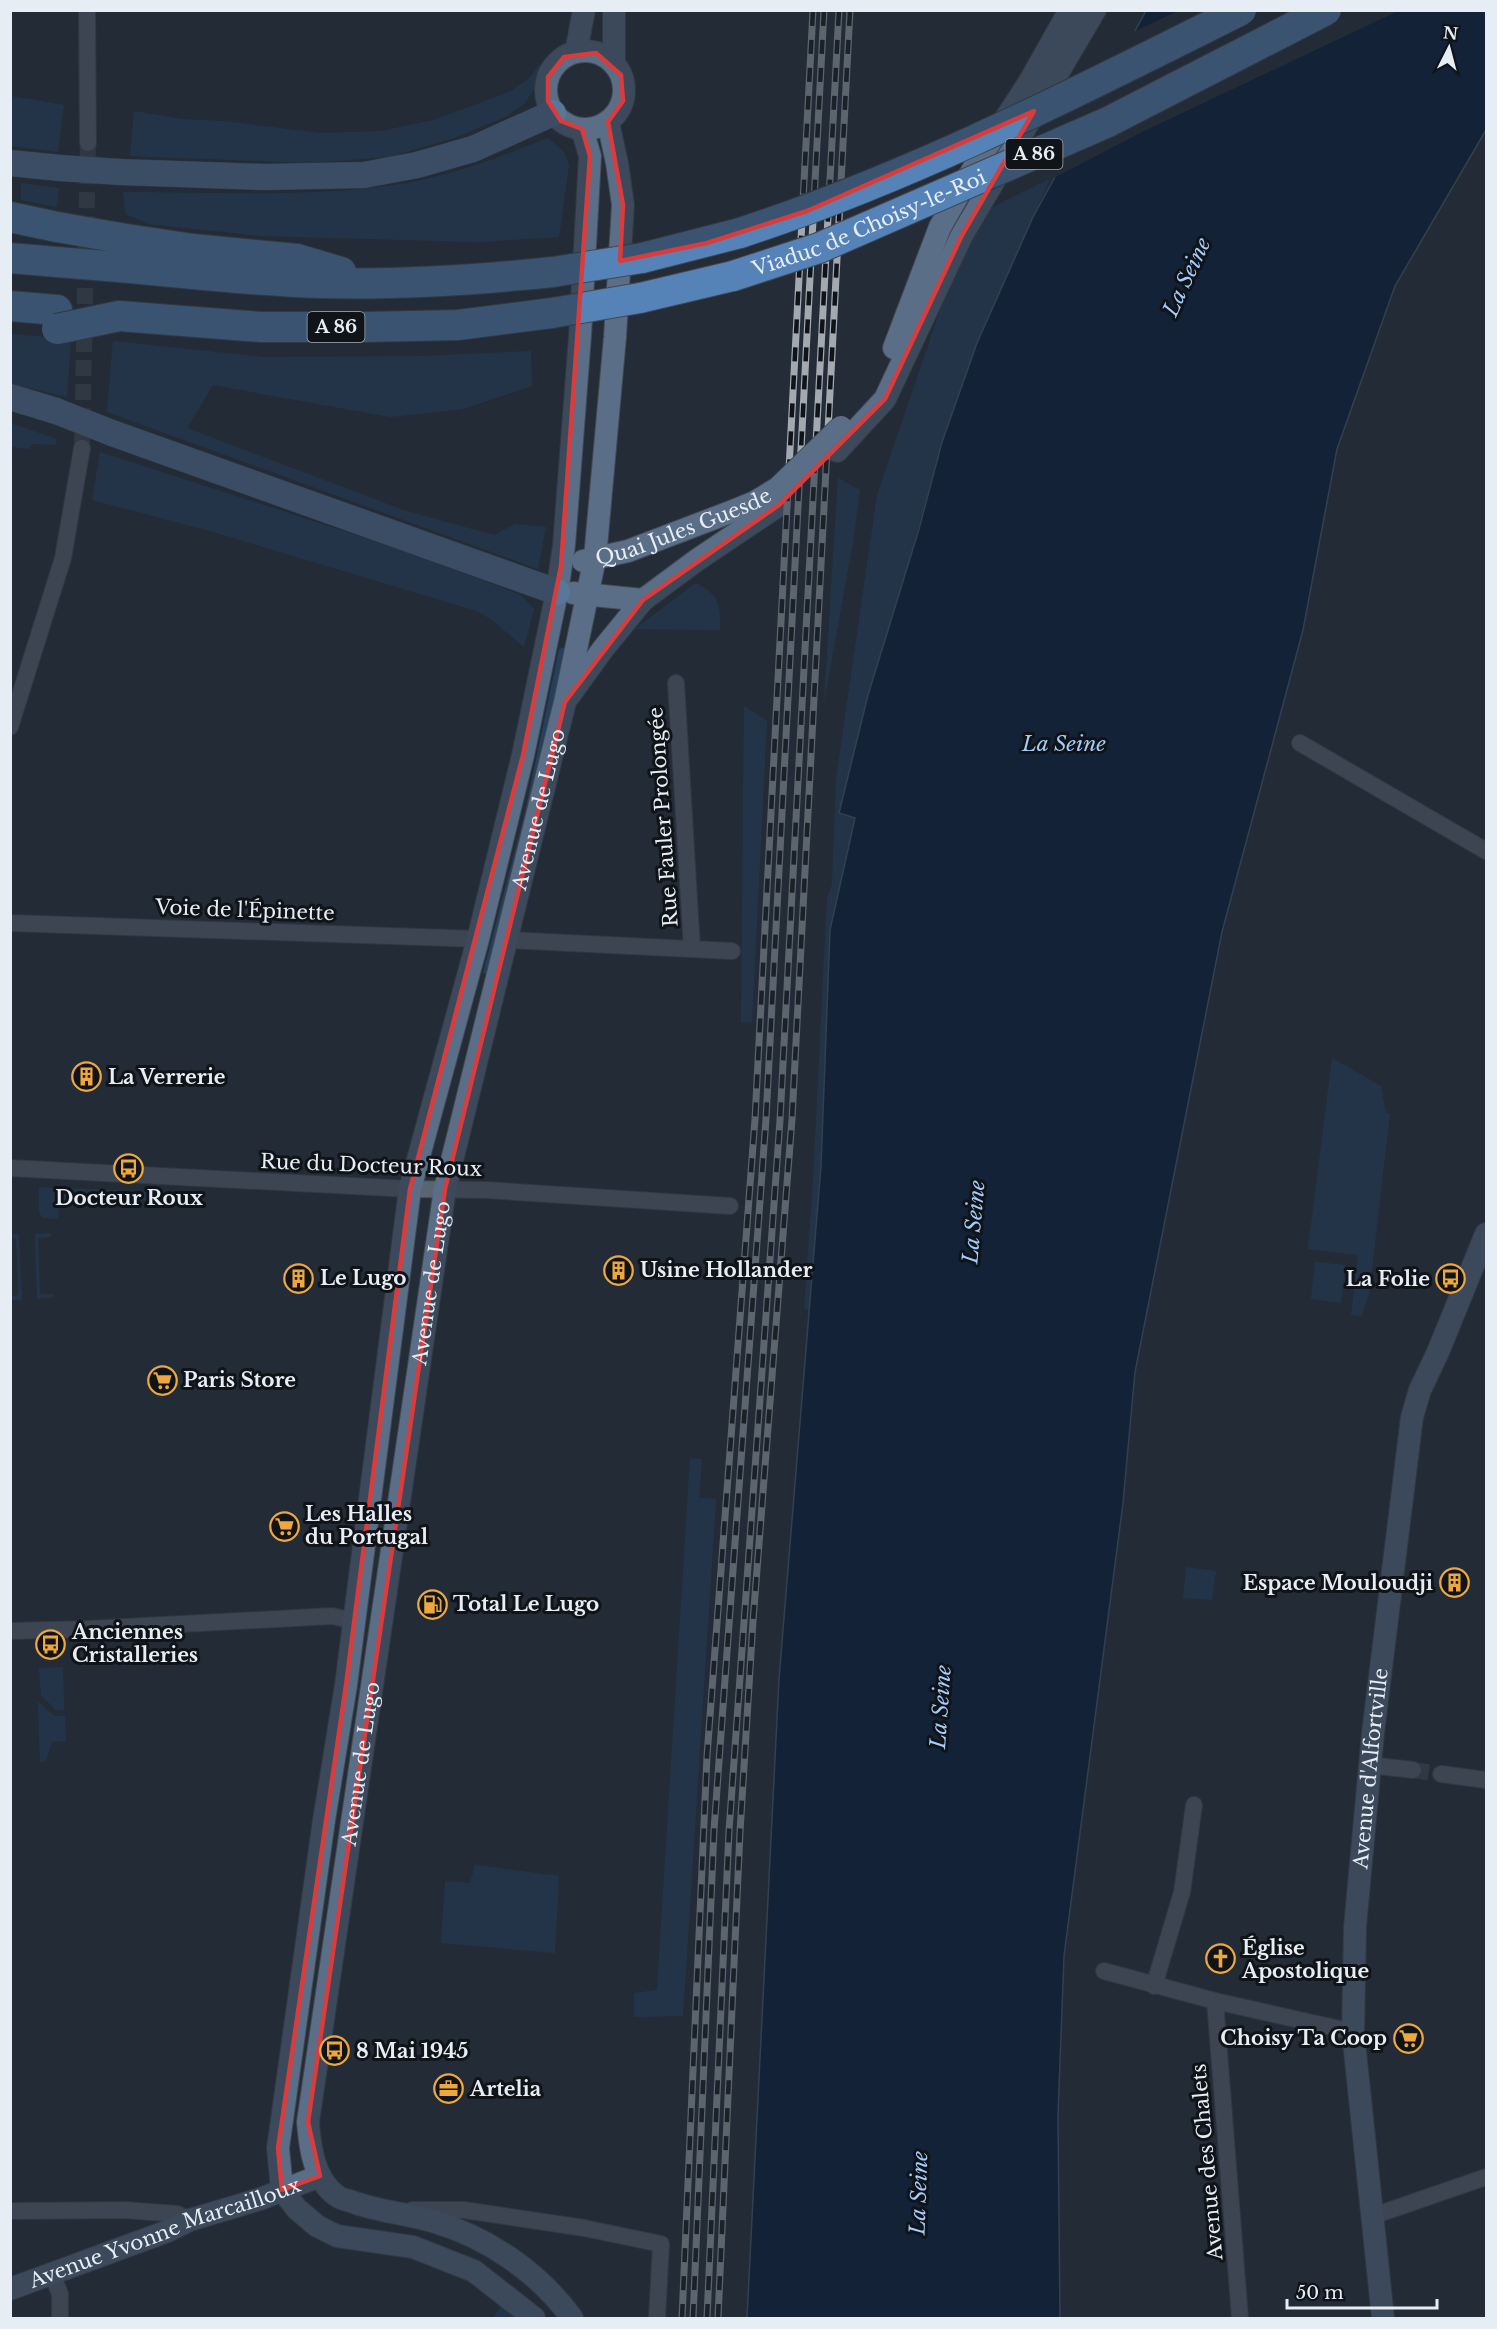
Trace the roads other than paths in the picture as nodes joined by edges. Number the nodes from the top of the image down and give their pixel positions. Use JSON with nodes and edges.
{"nodes":[{"id":1,"x":87,"y":10,"type":"edge"},
{"id":2,"x":584,"y":10,"type":"edge"},
{"id":3,"x":614,"y":10,"type":"edge"},
{"id":4,"x":1070,"y":10,"type":"edge"},
{"id":5,"x":1095,"y":10,"type":"edge"},
{"id":6,"x":1241,"y":10,"type":"edge"},
{"id":7,"x":1326,"y":10,"type":"edge"},
{"id":8,"x":576,"y":52,"type":"junction"},
{"id":9,"x":614,"y":64,"type":"junction"},
{"id":10,"x":553,"y":113,"type":"junction"},
{"id":11,"x":608,"y":122,"type":"junction"},
{"id":12,"x":582,"y":129,"type":"junction"},
{"id":13,"x":88,"y":143,"type":"tunnel mouth"},
{"id":14,"x":10,"y":163,"type":"edge"},
{"id":15,"x":10,"y":218,"type":"edge"},
{"id":16,"x":119,"y":253,"type":"junction"},
{"id":17,"x":10,"y":258,"type":"edge"},
{"id":18,"x":10,"y":306,"type":"edge"},
{"id":19,"x":57,"y":320,"type":"junction"},
{"id":20,"x":10,"y":327,"type":"edge"},
{"id":21,"x":10,"y":397,"type":"edge"},
{"id":22,"x":82,"y":448,"type":"tunnel mouth"},
{"id":23,"x":778,"y":496,"type":"junction"},
{"id":24,"x":595,"y":558,"type":"junction"},
{"id":25,"x":561,"y":566,"type":"junction"},
{"id":26,"x":558,"y":592,"type":"junction"},
{"id":27,"x":587,"y":595,"type":"junction"},
{"id":28,"x":643,"y":600,"type":"junction"},
{"id":29,"x":676,"y":683,"type":"dead end"},
{"id":30,"x":565,"y":702,"type":"junction"},
{"id":31,"x":10,"y":728,"type":"edge"},
{"id":32,"x":1300,"y":743,"type":"dead end"},
{"id":33,"x":1486,"y":851,"type":"edge"},
{"id":34,"x":10,"y":922,"type":"edge"},
{"id":35,"x":478,"y":939,"type":"junction"},
{"id":36,"x":507,"y":940,"type":"junction"},
{"id":37,"x":692,"y":949,"type":"junction"},
{"id":38,"x":732,"y":951,"type":"dead end"},
{"id":39,"x":10,"y":1168,"type":"edge"},
{"id":40,"x":411,"y":1189,"type":"junction"},
{"id":41,"x":445,"y":1189,"type":"junction"},
{"id":42,"x":730,"y":1206,"type":"dead end"},
{"id":43,"x":1486,"y":1234,"type":"edge"},
{"id":44,"x":354,"y":1621,"type":"junction"},
{"id":45,"x":10,"y":1631,"type":"edge"},
{"id":46,"x":1369,"y":1766,"type":"junction"},
{"id":47,"x":1413,"y":1770,"type":"tunnel mouth"},
{"id":48,"x":1441,"y":1774,"type":"tunnel mouth"},
{"id":49,"x":1486,"y":1780,"type":"edge"},
{"id":50,"x":1194,"y":1805,"type":"dead end"},
{"id":51,"x":1104,"y":1971,"type":"dead end"},
{"id":52,"x":1154,"y":1986,"type":"junction"},
{"id":53,"x":1215,"y":2001,"type":"junction"},
{"id":54,"x":1353,"y":2032,"type":"junction"},
{"id":55,"x":320,"y":2176,"type":"junction"},
{"id":56,"x":1486,"y":2177,"type":"edge"},
{"id":57,"x":282,"y":2190,"type":"junction"},
{"id":58,"x":371,"y":2210,"type":"junction"},
{"id":59,"x":10,"y":2211,"type":"edge"},
{"id":60,"x":1373,"y":2216,"type":"junction"},
{"id":61,"x":190,"y":2220,"type":"junction"},
{"id":62,"x":52,"y":2274,"type":"junction"},
{"id":63,"x":10,"y":2289,"type":"edge"},
{"id":64,"x":60,"y":2319,"type":"edge"},
{"id":65,"x":534,"y":2319,"type":"edge"},
{"id":66,"x":572,"y":2319,"type":"edge"},
{"id":67,"x":657,"y":2319,"type":"edge"},
{"id":68,"x":1240,"y":2319,"type":"edge"},
{"id":69,"x":1383,"y":2319,"type":"edge"}],
"edges":[{"from":1,"to":13,"type":"street"},
{"from":2,"to":8,"type":"main road"},
{"from":3,"to":9,"type":"main road"},
{"from":4,"to":23,"type":"main road","name":"Quai Jules Guesde","bridge":true},
{"from":5,"to":23,"type":"main road","name":"Quai Jules Guesde"},
{"from":6,"to":16,"type":"highway","name":"Viaduc de Choisy-le-Roi","number":"A 86","bridge":true},
{"from":7,"to":19,"type":"highway","name":"Viaduc de Choisy-le-Roi","number":"A 86","bridge":true},
{"from":8,"to":9,"type":"main road"},
{"from":8,"to":10,"type":"main road"},
{"from":9,"to":11,"type":"main road"},
{"from":10,"to":12,"type":"main road"},
{"from":10,"to":14,"type":"main road","bridge":true},
{"from":11,"to":12,"type":"main road"},
{"from":11,"to":24,"type":"main road","name":"Avenue de Lugo"},
{"from":12,"to":25,"type":"main road","name":"Avenue de Lugo"},
{"from":15,"to":16,"type":"highway","bridge":true},
{"from":16,"to":17,"type":"highway","bridge":true},
{"from":18,"to":19,"type":"highway","number":"A 86"},
{"from":19,"to":20,"type":"highway"},
{"from":21,"to":26,"type":"main road","bridge":true},
{"from":22,"to":31,"type":"street"},
{"from":23,"to":24,"type":"main road","name":"Quai Jules Guesde"},
{"from":23,"to":28,"type":"main road","name":"Quai Jules Guesde"},
{"from":24,"to":25,"type":"main road","name":"Quai Jules Guesde"},
{"from":24,"to":27,"type":"main road","name":"Avenue de Lugo"},
{"from":25,"to":26,"type":"main road","name":"Avenue de Lugo"},
{"from":26,"to":27,"type":"main road","name":"Quai Jules Guesde"},
{"from":26,"to":35,"type":"main road","name":"Avenue de Lugo"},
{"from":27,"to":28,"type":"main road","name":"Quai Jules Guesde"},
{"from":27,"to":30,"type":"main road","name":"Avenue de Lugo"},
{"from":28,"to":30,"type":"main road","name":"Quai Jules Guesde"},
{"from":29,"to":37,"type":"street","name":"Rue Fauler Prolongée"},
{"from":30,"to":36,"type":"main road","name":"Avenue de Lugo"},
{"from":32,"to":33,"type":"street"},
{"from":34,"to":35,"type":"street","name":"Voie de l'Épinette"},
{"from":35,"to":40,"type":"main road","name":"Avenue de Lugo"},
{"from":36,"to":37,"type":"street"},
{"from":36,"to":41,"type":"main road","name":"Avenue de Lugo"},
{"from":37,"to":38,"type":"street"},
{"from":39,"to":40,"type":"street","name":"Rue du Docteur Roux"},
{"from":40,"to":41,"type":"street","name":"Rue du Docteur Roux"},
{"from":40,"to":44,"type":"main road","name":"Avenue de Lugo"},
{"from":41,"to":42,"type":"street","name":"Rue du Docteur Roux"},
{"from":41,"to":55,"type":"main road","name":"Avenue de Lugo"},
{"from":43,"to":46,"type":"main road","name":"Avenue d'Alfortville"},
{"from":44,"to":45,"type":"street"},
{"from":44,"to":57,"type":"main road","name":"Avenue de Lugo"},
{"from":46,"to":47,"type":"street"},
{"from":46,"to":54,"type":"main road","name":"Avenue d'Alfortville"},
{"from":48,"to":49,"type":"street"},
{"from":50,"to":52,"type":"street"},
{"from":51,"to":52,"type":"street"},
{"from":52,"to":53,"type":"street"},
{"from":53,"to":54,"type":"street"},
{"from":53,"to":68,"type":"street","name":"Avenue des Chalets"},
{"from":54,"to":60,"type":"main road","name":"Avenue d'Alfortville"},
{"from":55,"to":57,"type":"main road","name":"Avenue Yvonne Marcailloux"},
{"from":55,"to":58,"type":"main road","name":"Avenue de Lugo"},
{"from":56,"to":60,"type":"street"},
{"from":57,"to":61,"type":"main road","name":"Avenue Yvonne Marcailloux"},
{"from":57,"to":65,"type":"main road"},
{"from":58,"to":66,"type":"main road","name":"Avenue de Lugo"},
{"from":58,"to":67,"type":"street"},
{"from":59,"to":61,"type":"street"},
{"from":60,"to":69,"type":"main road","name":"Avenue d'Alfortville"},
{"from":61,"to":62,"type":"main road","name":"Avenue Yvonne Marcailloux"},
{"from":62,"to":63,"type":"main road","name":"Avenue Yvonne Marcailloux"},
{"from":62,"to":64,"type":"street"}]}
